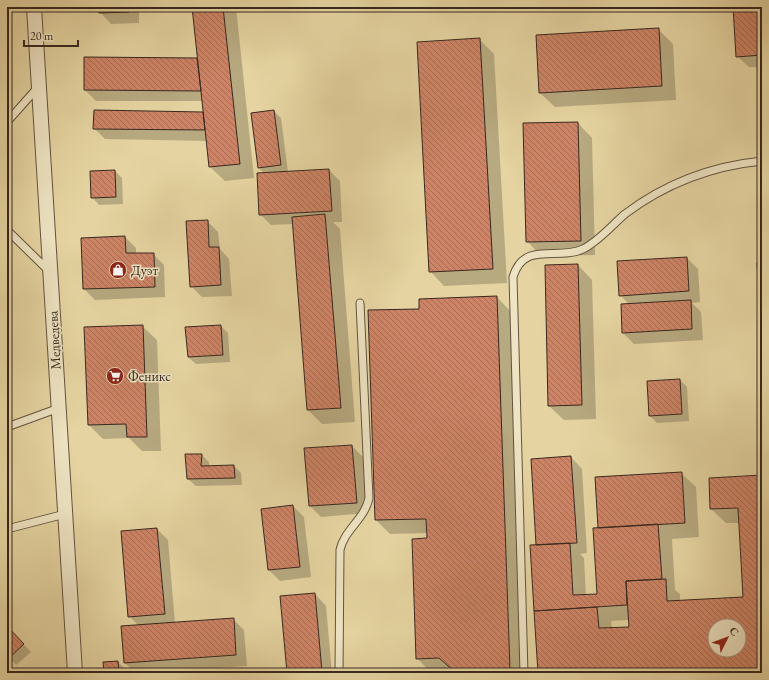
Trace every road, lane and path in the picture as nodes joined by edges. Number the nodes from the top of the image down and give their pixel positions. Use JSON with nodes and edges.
{"nodes":[{"id":1,"x":34,"y":7,"type":"edge"},
{"id":2,"x":39,"y":86,"type":"junction"},
{"id":3,"x":7,"y":122,"type":"edge"},
{"id":4,"x":762,"y":161,"type":"edge"},
{"id":5,"x":7,"y":230,"type":"edge"},
{"id":6,"x":50,"y":273,"type":"junction"},
{"id":7,"x":360,"y":303,"type":"dead end"},
{"id":8,"x":58,"y":408,"type":"junction"},
{"id":9,"x":7,"y":427,"type":"edge"},
{"id":10,"x":65,"y":514,"type":"junction"},
{"id":11,"x":7,"y":529,"type":"edge"},
{"id":12,"x":75,"y":673,"type":"edge"},
{"id":13,"x":339,"y":673,"type":"edge"},
{"id":14,"x":524,"y":673,"type":"edge"}],
"edges":[{"from":1,"to":2,"type":"street","name":"Медведева"},
{"from":2,"to":3,"type":"lane"},
{"from":2,"to":6,"type":"street","name":"Медведева"},
{"from":4,"to":14,"type":"lane"},
{"from":5,"to":6,"type":"lane"},
{"from":6,"to":8,"type":"street","name":"Медведева"},
{"from":7,"to":13,"type":"lane"},
{"from":8,"to":9,"type":"lane"},
{"from":8,"to":10,"type":"street","name":"Медведева"},
{"from":10,"to":11,"type":"lane"},
{"from":10,"to":12,"type":"street","name":"Медведева"}]}
